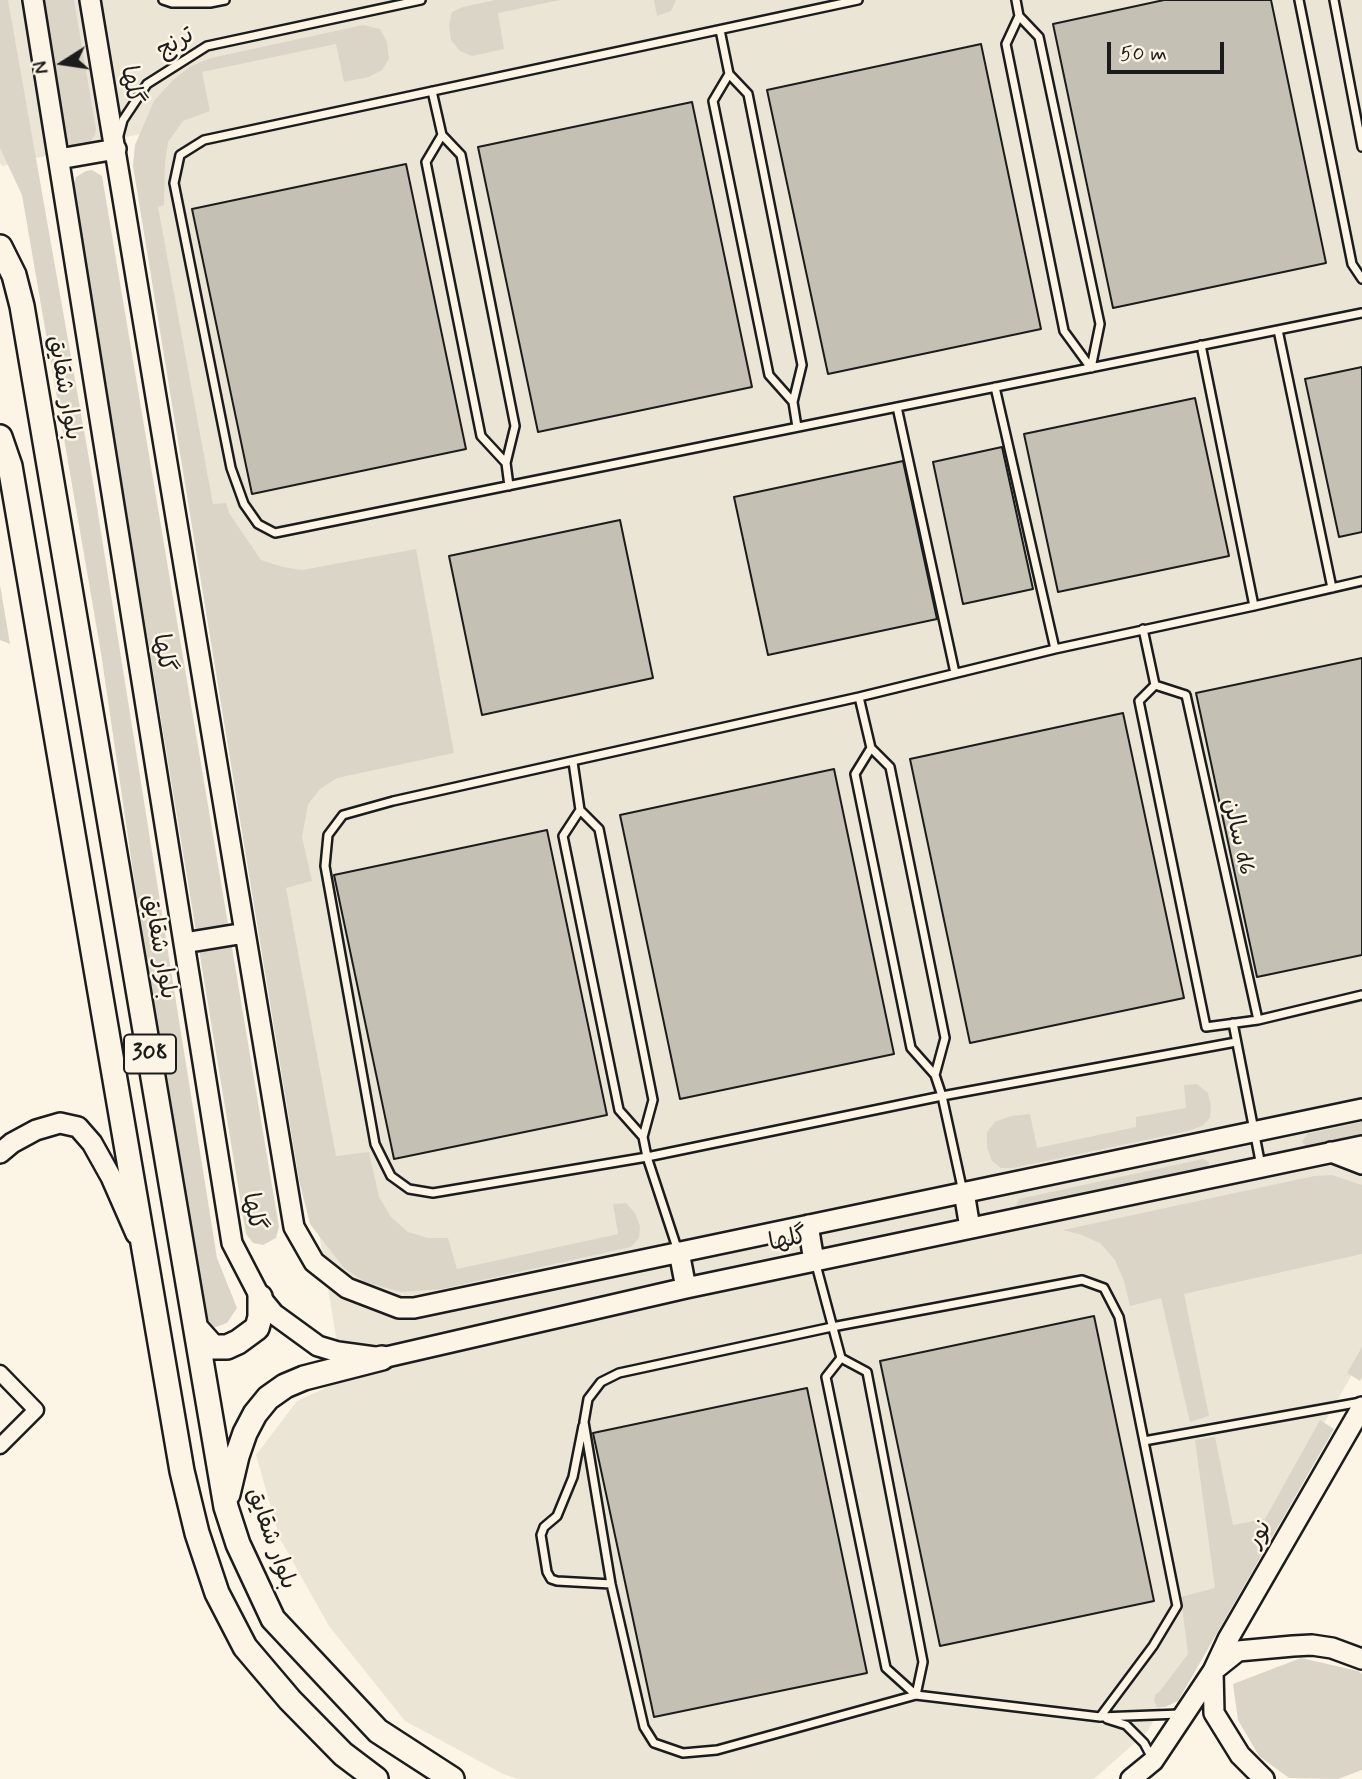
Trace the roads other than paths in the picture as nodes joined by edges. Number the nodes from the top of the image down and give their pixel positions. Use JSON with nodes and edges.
{"nodes":[{"id":1,"x":33,"y":0,"type":"edge"},
{"id":2,"x":90,"y":0,"type":"edge"},
{"id":3,"x":163,"y":0,"type":"edge"},
{"id":4,"x":225,"y":0,"type":"edge"},
{"id":5,"x":421,"y":0,"type":"edge"},
{"id":6,"x":858,"y":0,"type":"edge"},
{"id":7,"x":1016,"y":0,"type":"edge"},
{"id":8,"x":1299,"y":0,"type":"edge"},
{"id":9,"x":1334,"y":0,"type":"edge"},
{"id":10,"x":1019,"y":16,"type":"junction"},
{"id":11,"x":720,"y":30,"type":"junction"},
{"id":12,"x":729,"y":74,"type":"junction"},
{"id":13,"x":432,"y":91,"type":"junction"},
{"id":14,"x":442,"y":135,"type":"junction"},
{"id":15,"x":1362,"y":146,"type":"edge"},
{"id":16,"x":116,"y":149,"type":"junction"},
{"id":17,"x":59,"y":159,"type":"junction"},
{"id":18,"x":0,"y":247,"type":"edge"},
{"id":19,"x":1362,"y":279,"type":"edge"},
{"id":20,"x":1362,"y":313,"type":"edge"},
{"id":21,"x":1278,"y":330,"type":"junction"},
{"id":22,"x":1201,"y":345,"type":"junction"},
{"id":23,"x":1091,"y":368,"type":"junction"},
{"id":24,"x":995,"y":387,"type":"junction"},
{"id":25,"x":793,"y":401,"type":"junction"},
{"id":26,"x":897,"y":407,"type":"junction"},
{"id":27,"x":797,"y":428,"type":"junction"},
{"id":28,"x":0,"y":438,"type":"edge"},
{"id":29,"x":506,"y":463,"type":"junction"},
{"id":30,"x":509,"y":486,"type":"junction"},
{"id":31,"x":1362,"y":581,"type":"edge"},
{"id":32,"x":1332,"y":588,"type":"junction"},
{"id":33,"x":1254,"y":606,"type":"junction"},
{"id":34,"x":1143,"y":629,"type":"junction"},
{"id":35,"x":1055,"y":649,"type":"junction"},
{"id":36,"x":956,"y":673,"type":"junction"},
{"id":37,"x":1155,"y":685,"type":"junction"},
{"id":38,"x":859,"y":697,"type":"junction"},
{"id":39,"x":871,"y":748,"type":"junction"},
{"id":40,"x":573,"y":762,"type":"junction"},
{"id":41,"x":580,"y":810,"type":"junction"},
{"id":42,"x":245,"y":933,"type":"junction"},
{"id":43,"x":184,"y":943,"type":"junction"},
{"id":44,"x":1362,"y":995,"type":"edge"},
{"id":45,"x":1258,"y":1020,"type":"junction"},
{"id":46,"x":1233,"y":1023,"type":"junction"},
{"id":47,"x":1236,"y":1042,"type":"junction"},
{"id":48,"x":935,"y":1075,"type":"junction"},
{"id":49,"x":942,"y":1096,"type":"junction"},
{"id":50,"x":1362,"y":1109,"type":"edge"},
{"id":51,"x":1254,"y":1132,"type":"junction"},
{"id":52,"x":643,"y":1137,"type":"junction"},
{"id":53,"x":1362,"y":1146,"type":"edge"},
{"id":54,"x":1330,"y":1152,"type":"junction"},
{"id":55,"x":0,"y":1153,"type":"edge"},
{"id":56,"x":647,"y":1157,"type":"junction"},
{"id":57,"x":1362,"y":1164,"type":"edge"},
{"id":58,"x":1261,"y":1167,"type":"junction"},
{"id":59,"x":964,"y":1192,"type":"junction"},
{"id":60,"x":808,"y":1225,"type":"junction"},
{"id":61,"x":970,"y":1228,"type":"junction"},
{"id":62,"x":679,"y":1252,"type":"junction"},
{"id":63,"x":814,"y":1261,"type":"junction"},
{"id":64,"x":147,"y":1264,"type":"junction"},
{"id":65,"x":686,"y":1288,"type":"junction"},
{"id":66,"x":260,"y":1297,"type":"junction"},
{"id":67,"x":832,"y":1327,"type":"junction"},
{"id":68,"x":196,"y":1328,"type":"junction"},
{"id":69,"x":382,"y":1358,"type":"junction"},
{"id":70,"x":841,"y":1358,"type":"junction"},
{"id":71,"x":0,"y":1373,"type":"edge"},
{"id":72,"x":1362,"y":1404,"type":"edge"},
{"id":73,"x":584,"y":1422,"type":"junction"},
{"id":74,"x":1144,"y":1441,"type":"junction"},
{"id":75,"x":0,"y":1446,"type":"edge"},
{"id":76,"x":226,"y":1507,"type":"junction"},
{"id":77,"x":611,"y":1584,"type":"junction"},
{"id":78,"x":1362,"y":1659,"type":"edge"},
{"id":79,"x":1213,"y":1671,"type":"junction"},
{"id":80,"x":916,"y":1695,"type":"junction"},
{"id":81,"x":1184,"y":1714,"type":"junction"},
{"id":82,"x":1100,"y":1717,"type":"junction"},
{"id":83,"x":1153,"y":1762,"type":"junction"},
{"id":84,"x":376,"y":1779,"type":"edge"},
{"id":85,"x":452,"y":1779,"type":"edge"},
{"id":86,"x":1131,"y":1779,"type":"edge"},
{"id":87,"x":1264,"y":1779,"type":"edge"}],
"edges":[{"from":1,"to":17,"type":"street","name":"گلها"},
{"from":2,"to":16,"type":"street","name":"گلها"},
{"from":3,"to":4,"type":"lane","name":"ترنج"},
{"from":5,"to":16,"type":"lane","name":"ترنج"},
{"from":6,"to":11,"type":"lane"},
{"from":7,"to":10,"type":"lane"},
{"from":8,"to":19,"type":"lane"},
{"from":9,"to":15,"type":"lane"},
{"from":10,"to":23,"type":"lane"},
{"from":10,"to":23,"type":"lane"},
{"from":11,"to":12,"type":"lane"},
{"from":11,"to":13,"type":"lane"},
{"from":12,"to":25,"type":"lane"},
{"from":12,"to":25,"type":"lane"},
{"from":13,"to":14,"type":"lane"},
{"from":13,"to":30,"type":"lane"},
{"from":14,"to":29,"type":"lane"},
{"from":14,"to":29,"type":"lane"},
{"from":16,"to":17,"type":"street"},
{"from":16,"to":42,"type":"street","name":"گلها"},
{"from":17,"to":43,"type":"street","name":"گلها"},
{"from":18,"to":68,"type":"main road","name":"بلوار شقایق","number":"308"},
{"from":20,"to":21,"type":"lane"},
{"from":21,"to":22,"type":"lane"},
{"from":21,"to":32,"type":"lane"},
{"from":22,"to":23,"type":"lane"},
{"from":22,"to":33,"type":"lane"},
{"from":23,"to":24,"type":"lane"},
{"from":24,"to":26,"type":"lane"},
{"from":24,"to":35,"type":"lane"},
{"from":25,"to":27,"type":"lane"},
{"from":26,"to":27,"type":"lane"},
{"from":26,"to":36,"type":"lane"},
{"from":27,"to":30,"type":"lane"},
{"from":28,"to":64,"type":"main road","number":"308"},
{"from":29,"to":30,"type":"lane"},
{"from":31,"to":32,"type":"lane"},
{"from":32,"to":33,"type":"lane"},
{"from":33,"to":34,"type":"lane"},
{"from":34,"to":35,"type":"lane"},
{"from":34,"to":37,"type":"lane"},
{"from":35,"to":36,"type":"lane"},
{"from":36,"to":38,"type":"lane"},
{"from":37,"to":45,"type":"lane","name":"سالن d6"},
{"from":37,"to":46,"type":"lane"},
{"from":38,"to":39,"type":"lane"},
{"from":38,"to":40,"type":"lane"},
{"from":39,"to":48,"type":"lane"},
{"from":39,"to":48,"type":"lane"},
{"from":40,"to":41,"type":"lane"},
{"from":40,"to":56,"type":"lane"},
{"from":41,"to":52,"type":"lane"},
{"from":41,"to":52,"type":"lane"},
{"from":42,"to":43,"type":"street"},
{"from":42,"to":62,"type":"street","name":"گلها"},
{"from":43,"to":66,"type":"street","name":"گلها"},
{"from":44,"to":45,"type":"lane"},
{"from":45,"to":46,"type":"lane"},
{"from":46,"to":47,"type":"lane"},
{"from":47,"to":49,"type":"lane"},
{"from":47,"to":51,"type":"lane"},
{"from":48,"to":49,"type":"lane"},
{"from":49,"to":56,"type":"lane"},
{"from":49,"to":59,"type":"lane"},
{"from":50,"to":51,"type":"street","name":"گلها"},
{"from":51,"to":58,"type":"lane"},
{"from":51,"to":59,"type":"street","name":"گلها"},
{"from":52,"to":56,"type":"lane"},
{"from":53,"to":54,"type":"street","name":"گلها"},
{"from":54,"to":57,"type":"street"},
{"from":54,"to":58,"type":"street","name":"گلها"},
{"from":55,"to":64,"type":"street"},
{"from":56,"to":62,"type":"lane"},
{"from":58,"to":61,"type":"street","name":"گلها"},
{"from":59,"to":60,"type":"street","name":"گلها"},
{"from":59,"to":61,"type":"street"},
{"from":60,"to":62,"type":"street","name":"گلها"},
{"from":60,"to":63,"type":"street"},
{"from":61,"to":63,"type":"street","name":"گلها"},
{"from":62,"to":65,"type":"street"},
{"from":63,"to":65,"type":"street","name":"گلها"},
{"from":63,"to":67,"type":"lane"},
{"from":64,"to":84,"type":"main road"},
{"from":65,"to":69,"type":"street","name":"گلها"},
{"from":66,"to":68,"type":"main road"},
{"from":66,"to":69,"type":"street","name":"گلها"},
{"from":67,"to":70,"type":"lane"},
{"from":67,"to":73,"type":"lane"},
{"from":67,"to":74,"type":"lane"},
{"from":68,"to":76,"type":"main road","name":"بلوار شقایق","number":"308"},
{"from":69,"to":76,"type":"main road"},
{"from":70,"to":80,"type":"lane"},
{"from":70,"to":80,"type":"lane"},
{"from":71,"to":75,"type":"street"},
{"from":72,"to":74,"type":"lane"},
{"from":72,"to":79,"type":"street","name":"نور"},
{"from":73,"to":77,"type":"lane"},
{"from":73,"to":77,"type":"lane"},
{"from":74,"to":82,"type":"lane"},
{"from":76,"to":85,"type":"main road","name":"بلوار شقایق","number":"308"},
{"from":77,"to":80,"type":"lane"},
{"from":78,"to":79,"type":"street"},
{"from":79,"to":81,"type":"street","name":"نور"},
{"from":79,"to":87,"type":"street"},
{"from":80,"to":82,"type":"lane"},
{"from":81,"to":82,"type":"lane"},
{"from":81,"to":83,"type":"street","name":"نور"},
{"from":82,"to":83,"type":"lane"},
{"from":83,"to":86,"type":"street","name":"نور"}]}
